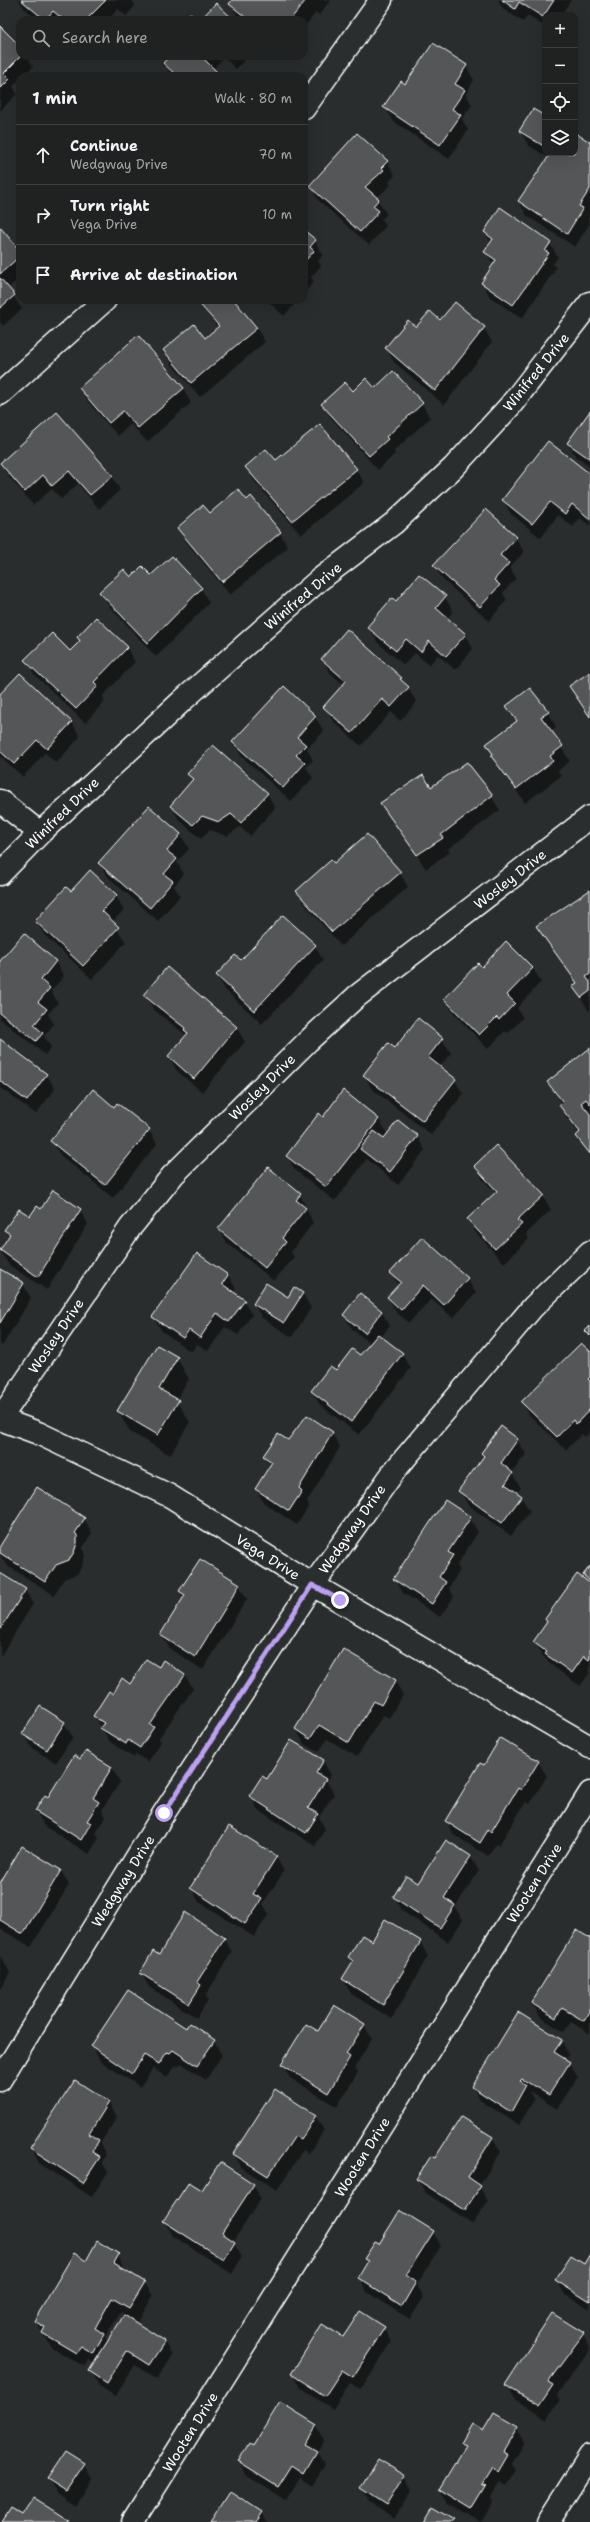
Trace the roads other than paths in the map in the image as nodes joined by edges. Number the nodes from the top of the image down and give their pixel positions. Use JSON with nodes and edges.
{"nodes":[{"id":1,"x":381,"y":0,"type":"edge"},
{"id":2,"x":308,"y":102,"type":"edge"},
{"id":3,"x":590,"y":303,"type":"edge"},
{"id":4,"x":101,"y":304,"type":"edge"},
{"id":5,"x":0,"y":394,"type":"edge"},
{"id":6,"x":0,"y":802,"type":"edge"},
{"id":7,"x":590,"y":818,"type":"edge"},
{"id":8,"x":40,"y":833,"type":"junction"},
{"id":9,"x":0,"y":874,"type":"edge"},
{"id":10,"x":590,"y":1252,"type":"edge"},
{"id":11,"x":0,"y":1419,"type":"edge"},
{"id":12,"x":312,"y":1585,"type":"junction"},
{"id":13,"x":590,"y":1747,"type":"edge"},
{"id":14,"x":590,"y":1793,"type":"edge"},
{"id":15,"x":0,"y":2080,"type":"edge"},
{"id":16,"x":590,"y":2456,"type":"edge"},
{"id":17,"x":133,"y":2522,"type":"edge"},
{"id":18,"x":548,"y":2522,"type":"edge"}],
"edges":[{"from":1,"to":2,"type":"street"},
{"from":3,"to":8,"type":"street","name":"Winifred Drive"},
{"from":4,"to":5,"type":"street"},
{"from":6,"to":8,"type":"street"},
{"from":7,"to":11,"type":"street","name":"Wosley Drive"},
{"from":8,"to":9,"type":"street","name":"Winifred Drive"},
{"from":10,"to":12,"type":"street","name":"Wedgway Drive"},
{"from":11,"to":12,"type":"street","name":"Vega Drive"},
{"from":12,"to":13,"type":"street","name":"Vega Drive"},
{"from":12,"to":15,"type":"street","name":"Wedgway Drive"},
{"from":14,"to":17,"type":"street","name":"Wooten Drive"},
{"from":16,"to":18,"type":"street"}]}
